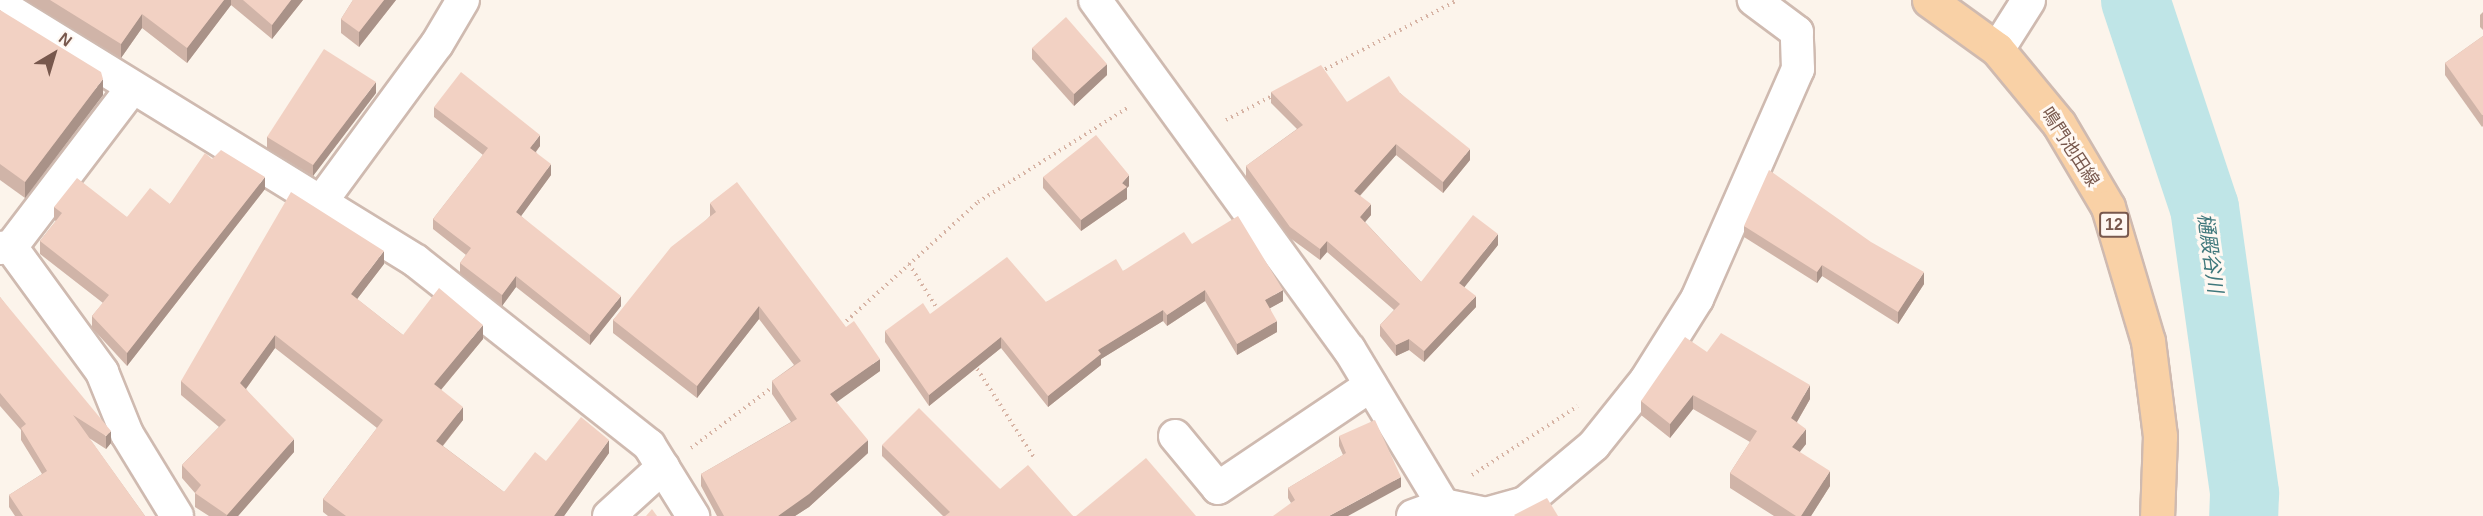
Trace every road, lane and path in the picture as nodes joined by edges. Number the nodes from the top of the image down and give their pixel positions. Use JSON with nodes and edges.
{"nodes":[{"id":1,"x":463,"y":0,"type":"edge"},
{"id":2,"x":1095,"y":0,"type":"edge"},
{"id":3,"x":1458,"y":0,"type":"edge"},
{"id":4,"x":1754,"y":0,"type":"edge"},
{"id":5,"x":1929,"y":0,"type":"edge"},
{"id":6,"x":2028,"y":0,"type":"edge"},
{"id":7,"x":0,"y":5,"type":"edge"},
{"id":8,"x":1997,"y":49,"type":"junction"},
{"id":9,"x":1312,"y":76,"type":"edge"},
{"id":10,"x":1162,"y":86,"type":"junction"},
{"id":11,"x":132,"y":88,"type":"junction"},
{"id":12,"x":1280,"y":92,"type":"edge"},
{"id":13,"x":1196,"y":135,"type":"junction"},
{"id":14,"x":323,"y":199,"type":"junction"},
{"id":15,"x":5,"y":247,"type":"edge"},
{"id":16,"x":909,"y":264,"type":"junction"},
{"id":17,"x":947,"y":323,"type":"edge"},
{"id":18,"x":831,"y":335,"type":"edge"},
{"id":19,"x":966,"y":352,"type":"edge"},
{"id":20,"x":780,"y":381,"type":"edge"},
{"id":21,"x":1371,"y":385,"type":"junction"},
{"id":22,"x":1587,"y":400,"type":"dead end"},
{"id":23,"x":1176,"y":436,"type":"dead end"},
{"id":24,"x":1035,"y":459,"type":"dead end"},
{"id":25,"x":663,"y":467,"type":"junction"},
{"id":26,"x":1465,"y":482,"type":"dead end"},
{"id":27,"x":1443,"y":505,"type":"junction"},
{"id":28,"x":177,"y":516,"type":"edge"},
{"id":29,"x":609,"y":516,"type":"edge"},
{"id":30,"x":693,"y":516,"type":"edge"},
{"id":31,"x":1413,"y":516,"type":"edge"},
{"id":32,"x":2157,"y":516,"type":"edge"}],
"edges":[{"from":1,"to":14,"type":"street"},
{"from":2,"to":10,"type":"street"},
{"from":3,"to":9,"type":"path"},
{"from":4,"to":27,"type":"street"},
{"from":5,"to":8,"type":"main road","name":"鳴門池田線","number":"12"},
{"from":6,"to":8,"type":"street"},
{"from":7,"to":11,"type":"street"},
{"from":8,"to":32,"type":"main road","name":"鳴門池田線","number":"12"},
{"from":10,"to":13,"type":"street"},
{"from":10,"to":16,"type":"path"},
{"from":11,"to":14,"type":"street"},
{"from":11,"to":15,"type":"street"},
{"from":12,"to":13,"type":"path"},
{"from":13,"to":21,"type":"street"},
{"from":14,"to":25,"type":"street"},
{"from":15,"to":28,"type":"street"},
{"from":16,"to":17,"type":"path"},
{"from":16,"to":18,"type":"path"},
{"from":19,"to":24,"type":"path"},
{"from":20,"to":25,"type":"path"},
{"from":21,"to":23,"type":"street"},
{"from":21,"to":27,"type":"street"},
{"from":22,"to":26,"type":"path"},
{"from":25,"to":29,"type":"street"},
{"from":25,"to":30,"type":"street"},
{"from":27,"to":31,"type":"street"}]}
